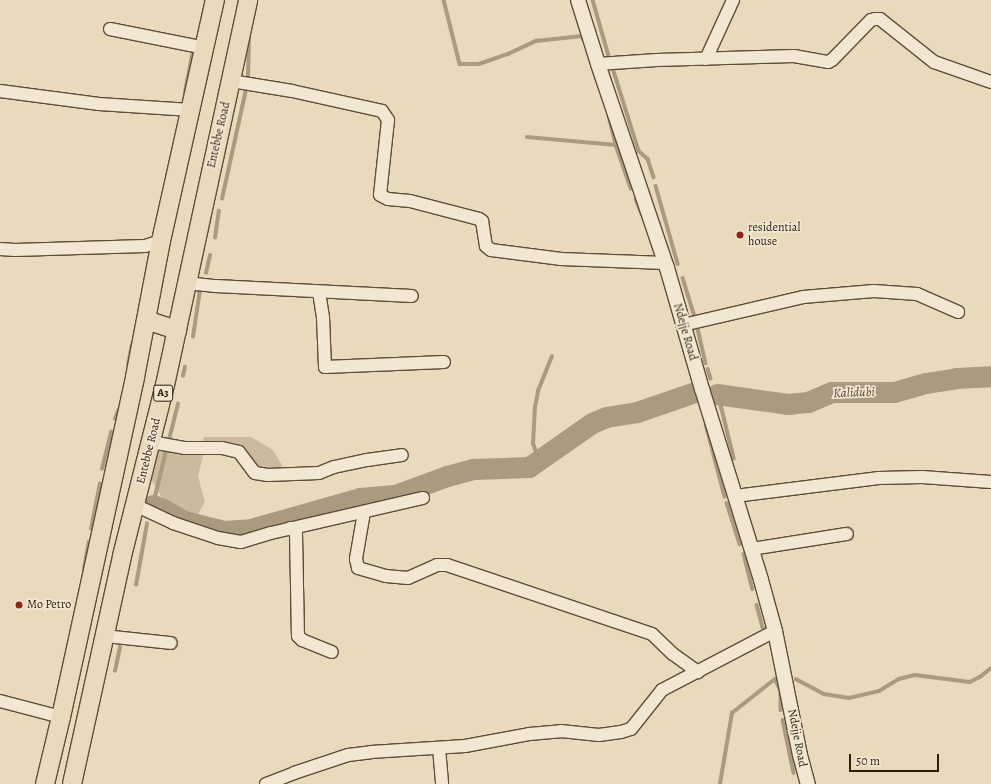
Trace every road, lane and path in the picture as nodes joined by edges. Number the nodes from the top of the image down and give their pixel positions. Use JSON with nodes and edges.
{"nodes":[{"id":1,"x":215,"y":0,"type":"edge"},
{"id":2,"x":248,"y":0,"type":"edge"},
{"id":3,"x":578,"y":0,"type":"edge"},
{"id":4,"x":733,"y":0,"type":"edge"},
{"id":5,"x":110,"y":29,"type":"dead end"},
{"id":6,"x":205,"y":48,"type":"junction"},
{"id":7,"x":706,"y":59,"type":"junction"},
{"id":8,"x":598,"y":64,"type":"junction"},
{"id":9,"x":231,"y":81,"type":"junction"},
{"id":10,"x":991,"y":82,"type":"edge"},
{"id":11,"x":0,"y":92,"type":"edge"},
{"id":12,"x":191,"y":110,"type":"junction"},
{"id":13,"x":162,"y":241,"type":"junction"},
{"id":14,"x":0,"y":249,"type":"edge"},
{"id":15,"x":665,"y":263,"type":"junction"},
{"id":16,"x":186,"y":283,"type":"junction"},
{"id":17,"x":319,"y":292,"type":"junction"},
{"id":18,"x":412,"y":296,"type":"dead end"},
{"id":19,"x":958,"y":312,"type":"dead end"},
{"id":20,"x":146,"y":320,"type":"junction"},
{"id":21,"x":683,"y":325,"type":"junction"},
{"id":22,"x":177,"y":330,"type":"junction"},
{"id":23,"x":444,"y":362,"type":"dead end"},
{"id":24,"x":150,"y":442,"type":"junction"},
{"id":25,"x":402,"y":456,"type":"dead end"},
{"id":26,"x":991,"y":482,"type":"edge"},
{"id":27,"x":735,"y":496,"type":"junction"},
{"id":28,"x":423,"y":498,"type":"dead end"},
{"id":29,"x":135,"y":505,"type":"junction"},
{"id":30,"x":364,"y":512,"type":"junction"},
{"id":31,"x":290,"y":528,"type":"junction"},
{"id":32,"x":847,"y":534,"type":"dead end"},
{"id":33,"x":752,"y":549,"type":"junction"},
{"id":34,"x":775,"y":630,"type":"junction"},
{"id":35,"x":105,"y":636,"type":"junction"},
{"id":36,"x":172,"y":643,"type":"dead end"},
{"id":37,"x":332,"y":652,"type":"dead end"},
{"id":38,"x":698,"y":672,"type":"junction"},
{"id":39,"x":0,"y":701,"type":"edge"},
{"id":40,"x":61,"y":718,"type":"junction"},
{"id":41,"x":439,"y":748,"type":"junction"},
{"id":42,"x":45,"y":784,"type":"edge"},
{"id":43,"x":72,"y":784,"type":"edge"},
{"id":44,"x":266,"y":784,"type":"edge"},
{"id":45,"x":442,"y":784,"type":"edge"},
{"id":46,"x":808,"y":784,"type":"edge"}],
"edges":[{"from":1,"to":6,"type":"main road"},
{"from":2,"to":9,"type":"main road","name":"Entebbe Road","number":"A3"},
{"from":3,"to":8,"type":"street","name":"Ndejje Road"},
{"from":4,"to":7,"type":"street"},
{"from":5,"to":6,"type":"street"},
{"from":6,"to":12,"type":"main road"},
{"from":7,"to":8,"type":"street"},
{"from":7,"to":10,"type":"street"},
{"from":8,"to":15,"type":"street","name":"Ndejje Road"},
{"from":9,"to":15,"type":"street"},
{"from":9,"to":16,"type":"main road","name":"Entebbe Road","number":"A3"},
{"from":11,"to":12,"type":"street"},
{"from":12,"to":13,"type":"main road"},
{"from":13,"to":14,"type":"street"},
{"from":13,"to":20,"type":"main road"},
{"from":15,"to":21,"type":"street","name":"Ndejje Road"},
{"from":16,"to":17,"type":"street"},
{"from":16,"to":22,"type":"main road","name":"Entebbe Road","number":"A3"},
{"from":17,"to":18,"type":"street"},
{"from":17,"to":23,"type":"street"},
{"from":19,"to":21,"type":"street"},
{"from":20,"to":22,"type":"main road"},
{"from":20,"to":40,"type":"main road"},
{"from":21,"to":27,"type":"street","name":"Ndejje Road"},
{"from":22,"to":24,"type":"main road","name":"Entebbe Road","number":"A3"},
{"from":24,"to":25,"type":"street"},
{"from":24,"to":29,"type":"main road","name":"Entebbe Road","number":"A3"},
{"from":26,"to":27,"type":"street"},
{"from":27,"to":33,"type":"street","name":"Ndejje Road"},
{"from":28,"to":30,"type":"street"},
{"from":29,"to":31,"type":"street"},
{"from":29,"to":35,"type":"main road","name":"Entebbe Road","number":"A3"},
{"from":30,"to":31,"type":"street"},
{"from":30,"to":38,"type":"street"},
{"from":31,"to":37,"type":"street"},
{"from":32,"to":33,"type":"street"},
{"from":33,"to":34,"type":"street","name":"Ndejje Road"},
{"from":34,"to":38,"type":"street"},
{"from":34,"to":46,"type":"street","name":"Ndejje Road"},
{"from":35,"to":36,"type":"street"},
{"from":35,"to":43,"type":"main road","name":"Entebbe Road","number":"A3"},
{"from":38,"to":41,"type":"street"},
{"from":39,"to":40,"type":"street"},
{"from":40,"to":42,"type":"main road"},
{"from":41,"to":44,"type":"street"},
{"from":41,"to":45,"type":"street"}]}
